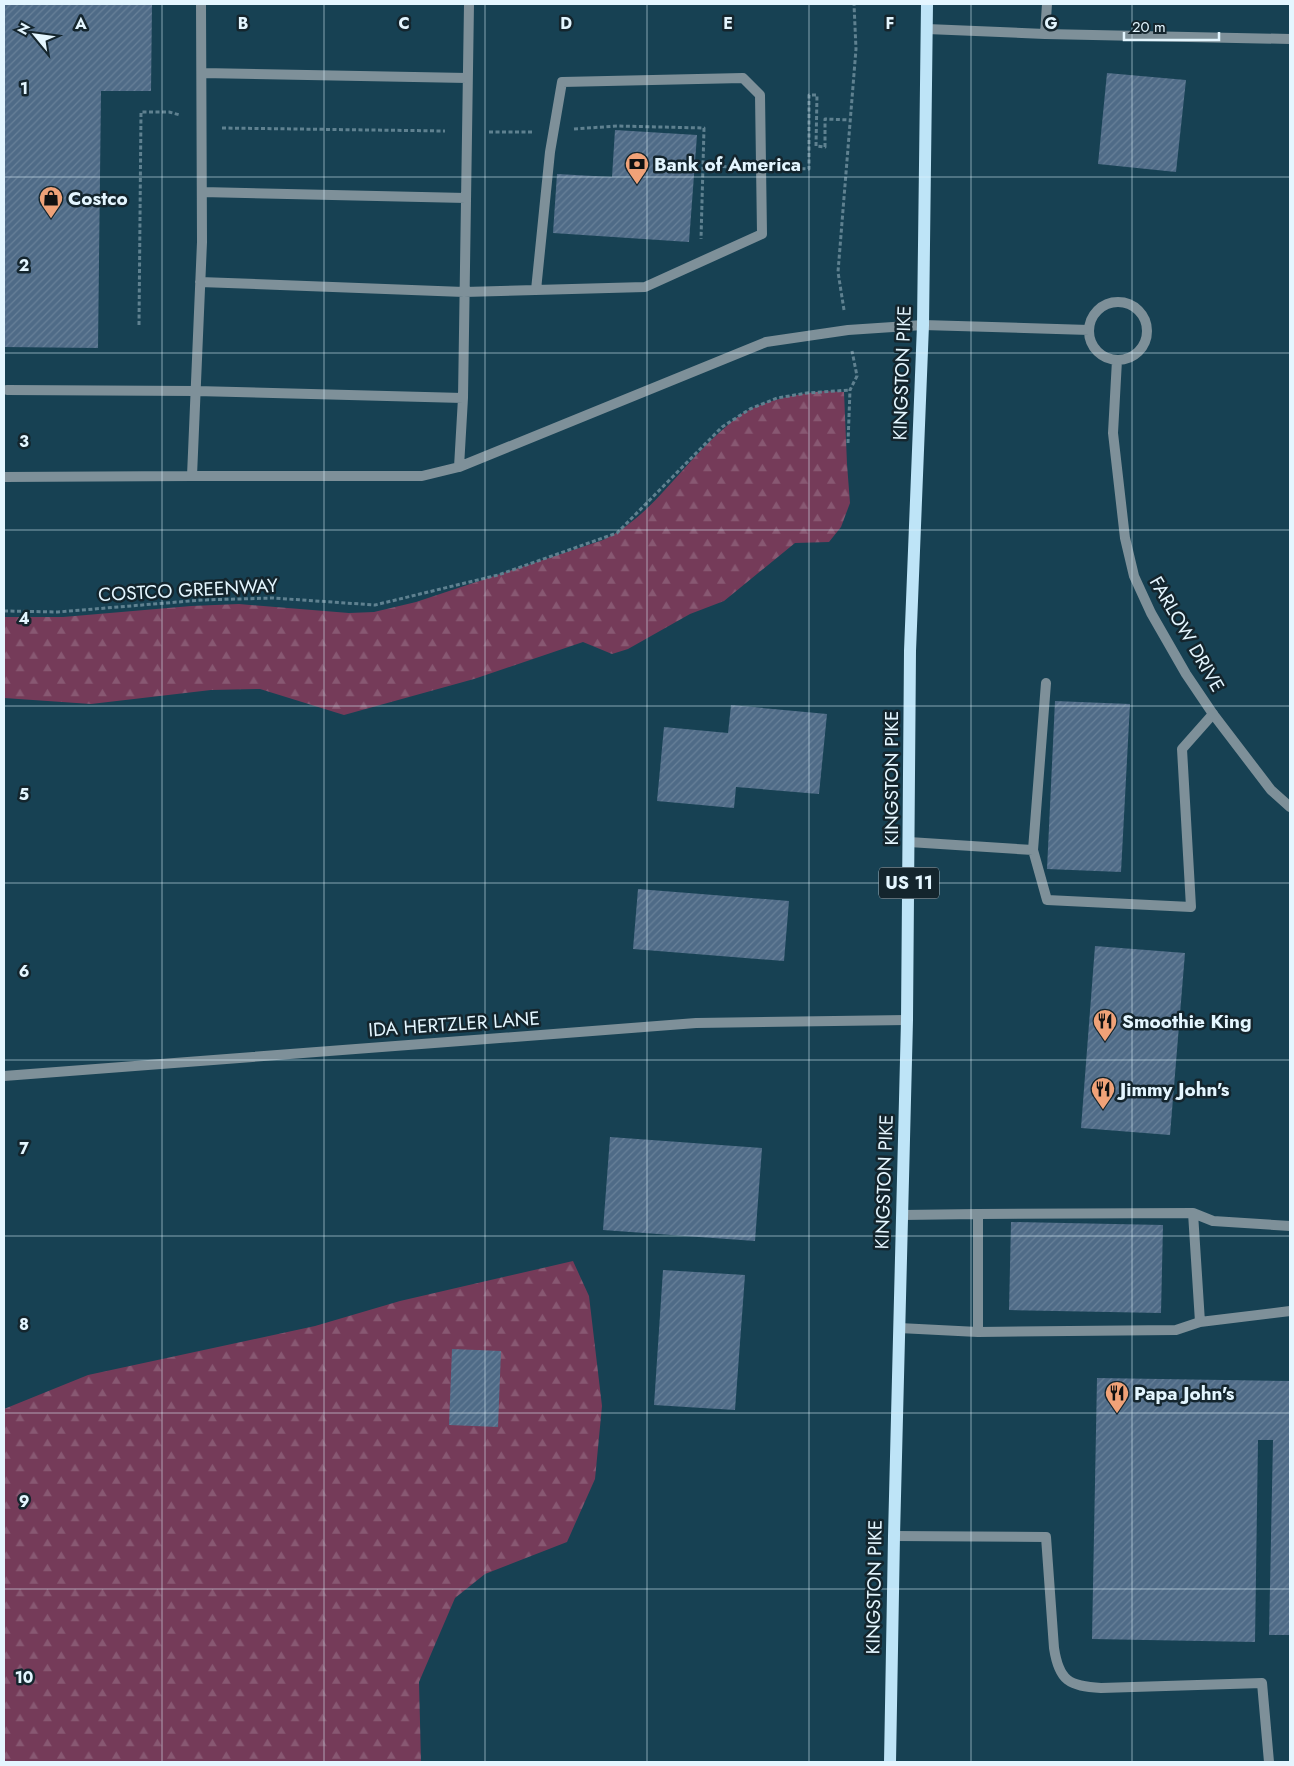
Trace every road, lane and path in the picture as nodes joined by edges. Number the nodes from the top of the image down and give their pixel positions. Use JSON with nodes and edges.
{"nodes":[{"id":1,"x":201,"y":4,"type":"edge"},
{"id":2,"x":469,"y":4,"type":"edge"},
{"id":3,"x":854,"y":4,"type":"edge"},
{"id":4,"x":927,"y":4,"type":"edge"},
{"id":5,"x":1047,"y":4,"type":"edge"},
{"id":6,"x":927,"y":29,"type":"junction"},
{"id":7,"x":1045,"y":34,"type":"junction"},
{"id":8,"x":1290,"y":39,"type":"edge"},
{"id":9,"x":202,"y":73,"type":"junction"},
{"id":10,"x":468,"y":78,"type":"junction"},
{"id":11,"x":850,"y":120,"type":"junction"},
{"id":12,"x":202,"y":121,"type":"junction"},
{"id":13,"x":554,"y":131,"type":"junction"},
{"id":14,"x":466,"y":132,"type":"junction"},
{"id":15,"x":703,"y":166,"type":"junction"},
{"id":16,"x":761,"y":167,"type":"junction"},
{"id":17,"x":202,"y":192,"type":"junction"},
{"id":18,"x":466,"y":198,"type":"junction"},
{"id":19,"x":701,"y":262,"type":"junction"},
{"id":20,"x":200,"y":282,"type":"junction"},
{"id":21,"x":536,"y":290,"type":"junction"},
{"id":22,"x":464,"y":292,"type":"junction"},
{"id":23,"x":139,"y":325,"type":"dead end"},
{"id":24,"x":923,"y":325,"type":"junction"},
{"id":25,"x":848,"y":330,"type":"junction"},
{"id":26,"x":1089,"y":330,"type":"junction"},
{"id":27,"x":1117,"y":360,"type":"junction"},
{"id":28,"x":7,"y":390,"type":"dead end"},
{"id":29,"x":850,"y":390,"type":"junction"},
{"id":30,"x":196,"y":391,"type":"junction"},
{"id":31,"x":463,"y":398,"type":"junction"},
{"id":32,"x":848,"y":443,"type":"dead end"},
{"id":33,"x":459,"y":467,"type":"junction"},
{"id":34,"x":192,"y":476,"type":"junction"},
{"id":35,"x":4,"y":477,"type":"edge"},
{"id":36,"x":4,"y":612,"type":"edge"},
{"id":37,"x":1046,"y":683,"type":"dead end"},
{"id":38,"x":1213,"y":714,"type":"junction"},
{"id":39,"x":1290,"y":807,"type":"edge"},
{"id":40,"x":909,"y":842,"type":"junction"},
{"id":41,"x":1033,"y":850,"type":"junction"},
{"id":42,"x":907,"y":1020,"type":"junction"},
{"id":43,"x":4,"y":1076,"type":"edge"},
{"id":44,"x":1193,"y":1213,"type":"junction"},
{"id":45,"x":978,"y":1214,"type":"junction"},
{"id":46,"x":902,"y":1215,"type":"junction"},
{"id":47,"x":1290,"y":1226,"type":"edge"},
{"id":48,"x":1290,"y":1311,"type":"edge"},
{"id":49,"x":1200,"y":1322,"type":"junction"},
{"id":50,"x":899,"y":1328,"type":"junction"},
{"id":51,"x":978,"y":1332,"type":"junction"},
{"id":52,"x":894,"y":1536,"type":"junction"},
{"id":53,"x":890,"y":1762,"type":"edge"},
{"id":54,"x":1269,"y":1762,"type":"edge"}],
"edges":[{"from":1,"to":9,"type":"street"},
{"from":2,"to":10,"type":"street"},
{"from":3,"to":11,"type":"path"},
{"from":4,"to":6,"type":"main road","name":"KINGSTON PIKE","number":"US 11"},
{"from":5,"to":7,"type":"street"},
{"from":6,"to":7,"type":"street"},
{"from":6,"to":24,"type":"main road","name":"KINGSTON PIKE","number":"US 11"},
{"from":7,"to":8,"type":"street"},
{"from":9,"to":10,"type":"street"},
{"from":9,"to":12,"type":"street"},
{"from":10,"to":14,"type":"street"},
{"from":11,"to":16,"type":"path"},
{"from":11,"to":25,"type":"path"},
{"from":12,"to":14,"type":"path"},
{"from":12,"to":17,"type":"street"},
{"from":12,"to":23,"type":"path"},
{"from":13,"to":14,"type":"path"},
{"from":13,"to":15,"type":"path"},
{"from":13,"to":16,"type":"street"},
{"from":13,"to":21,"type":"street"},
{"from":14,"to":18,"type":"street"},
{"from":15,"to":16,"type":"path"},
{"from":15,"to":19,"type":"path"},
{"from":16,"to":19,"type":"street"},
{"from":17,"to":18,"type":"street"},
{"from":17,"to":20,"type":"street"},
{"from":18,"to":22,"type":"street"},
{"from":19,"to":21,"type":"street"},
{"from":20,"to":22,"type":"street"},
{"from":20,"to":30,"type":"street"},
{"from":21,"to":22,"type":"street"},
{"from":22,"to":31,"type":"street"},
{"from":24,"to":25,"type":"street"},
{"from":24,"to":26,"type":"street"},
{"from":24,"to":40,"type":"main road","name":"KINGSTON PIKE","number":"US 11"},
{"from":25,"to":29,"type":"path"},
{"from":25,"to":33,"type":"street"},
{"from":26,"to":27,"type":"street"},
{"from":26,"to":27,"type":"street"},
{"from":27,"to":38,"type":"street","name":"FARLOW DRIVE"},
{"from":28,"to":30,"type":"street"},
{"from":29,"to":32,"type":"path"},
{"from":29,"to":36,"type":"path","name":"COSTCO GREENWAY"},
{"from":30,"to":31,"type":"street"},
{"from":30,"to":34,"type":"street"},
{"from":31,"to":33,"type":"street"},
{"from":33,"to":34,"type":"street"},
{"from":34,"to":35,"type":"street"},
{"from":37,"to":41,"type":"street"},
{"from":38,"to":39,"type":"street","name":"FARLOW DRIVE"},
{"from":38,"to":41,"type":"street"},
{"from":40,"to":41,"type":"street"},
{"from":40,"to":42,"type":"main road","name":"KINGSTON PIKE","number":"US 11"},
{"from":42,"to":43,"type":"street","name":"IDA HERTZLER LANE"},
{"from":42,"to":46,"type":"main road","name":"KINGSTON PIKE","number":"US 11"},
{"from":44,"to":45,"type":"street"},
{"from":44,"to":47,"type":"street"},
{"from":44,"to":49,"type":"street"},
{"from":45,"to":46,"type":"street"},
{"from":45,"to":51,"type":"street"},
{"from":46,"to":50,"type":"main road","name":"KINGSTON PIKE","number":"US 11"},
{"from":48,"to":49,"type":"street"},
{"from":49,"to":51,"type":"street"},
{"from":50,"to":51,"type":"street"},
{"from":50,"to":52,"type":"main road","name":"KINGSTON PIKE","number":"US 11"},
{"from":52,"to":53,"type":"main road","name":"KINGSTON PIKE","number":"US 11"},
{"from":52,"to":54,"type":"street"}]}
